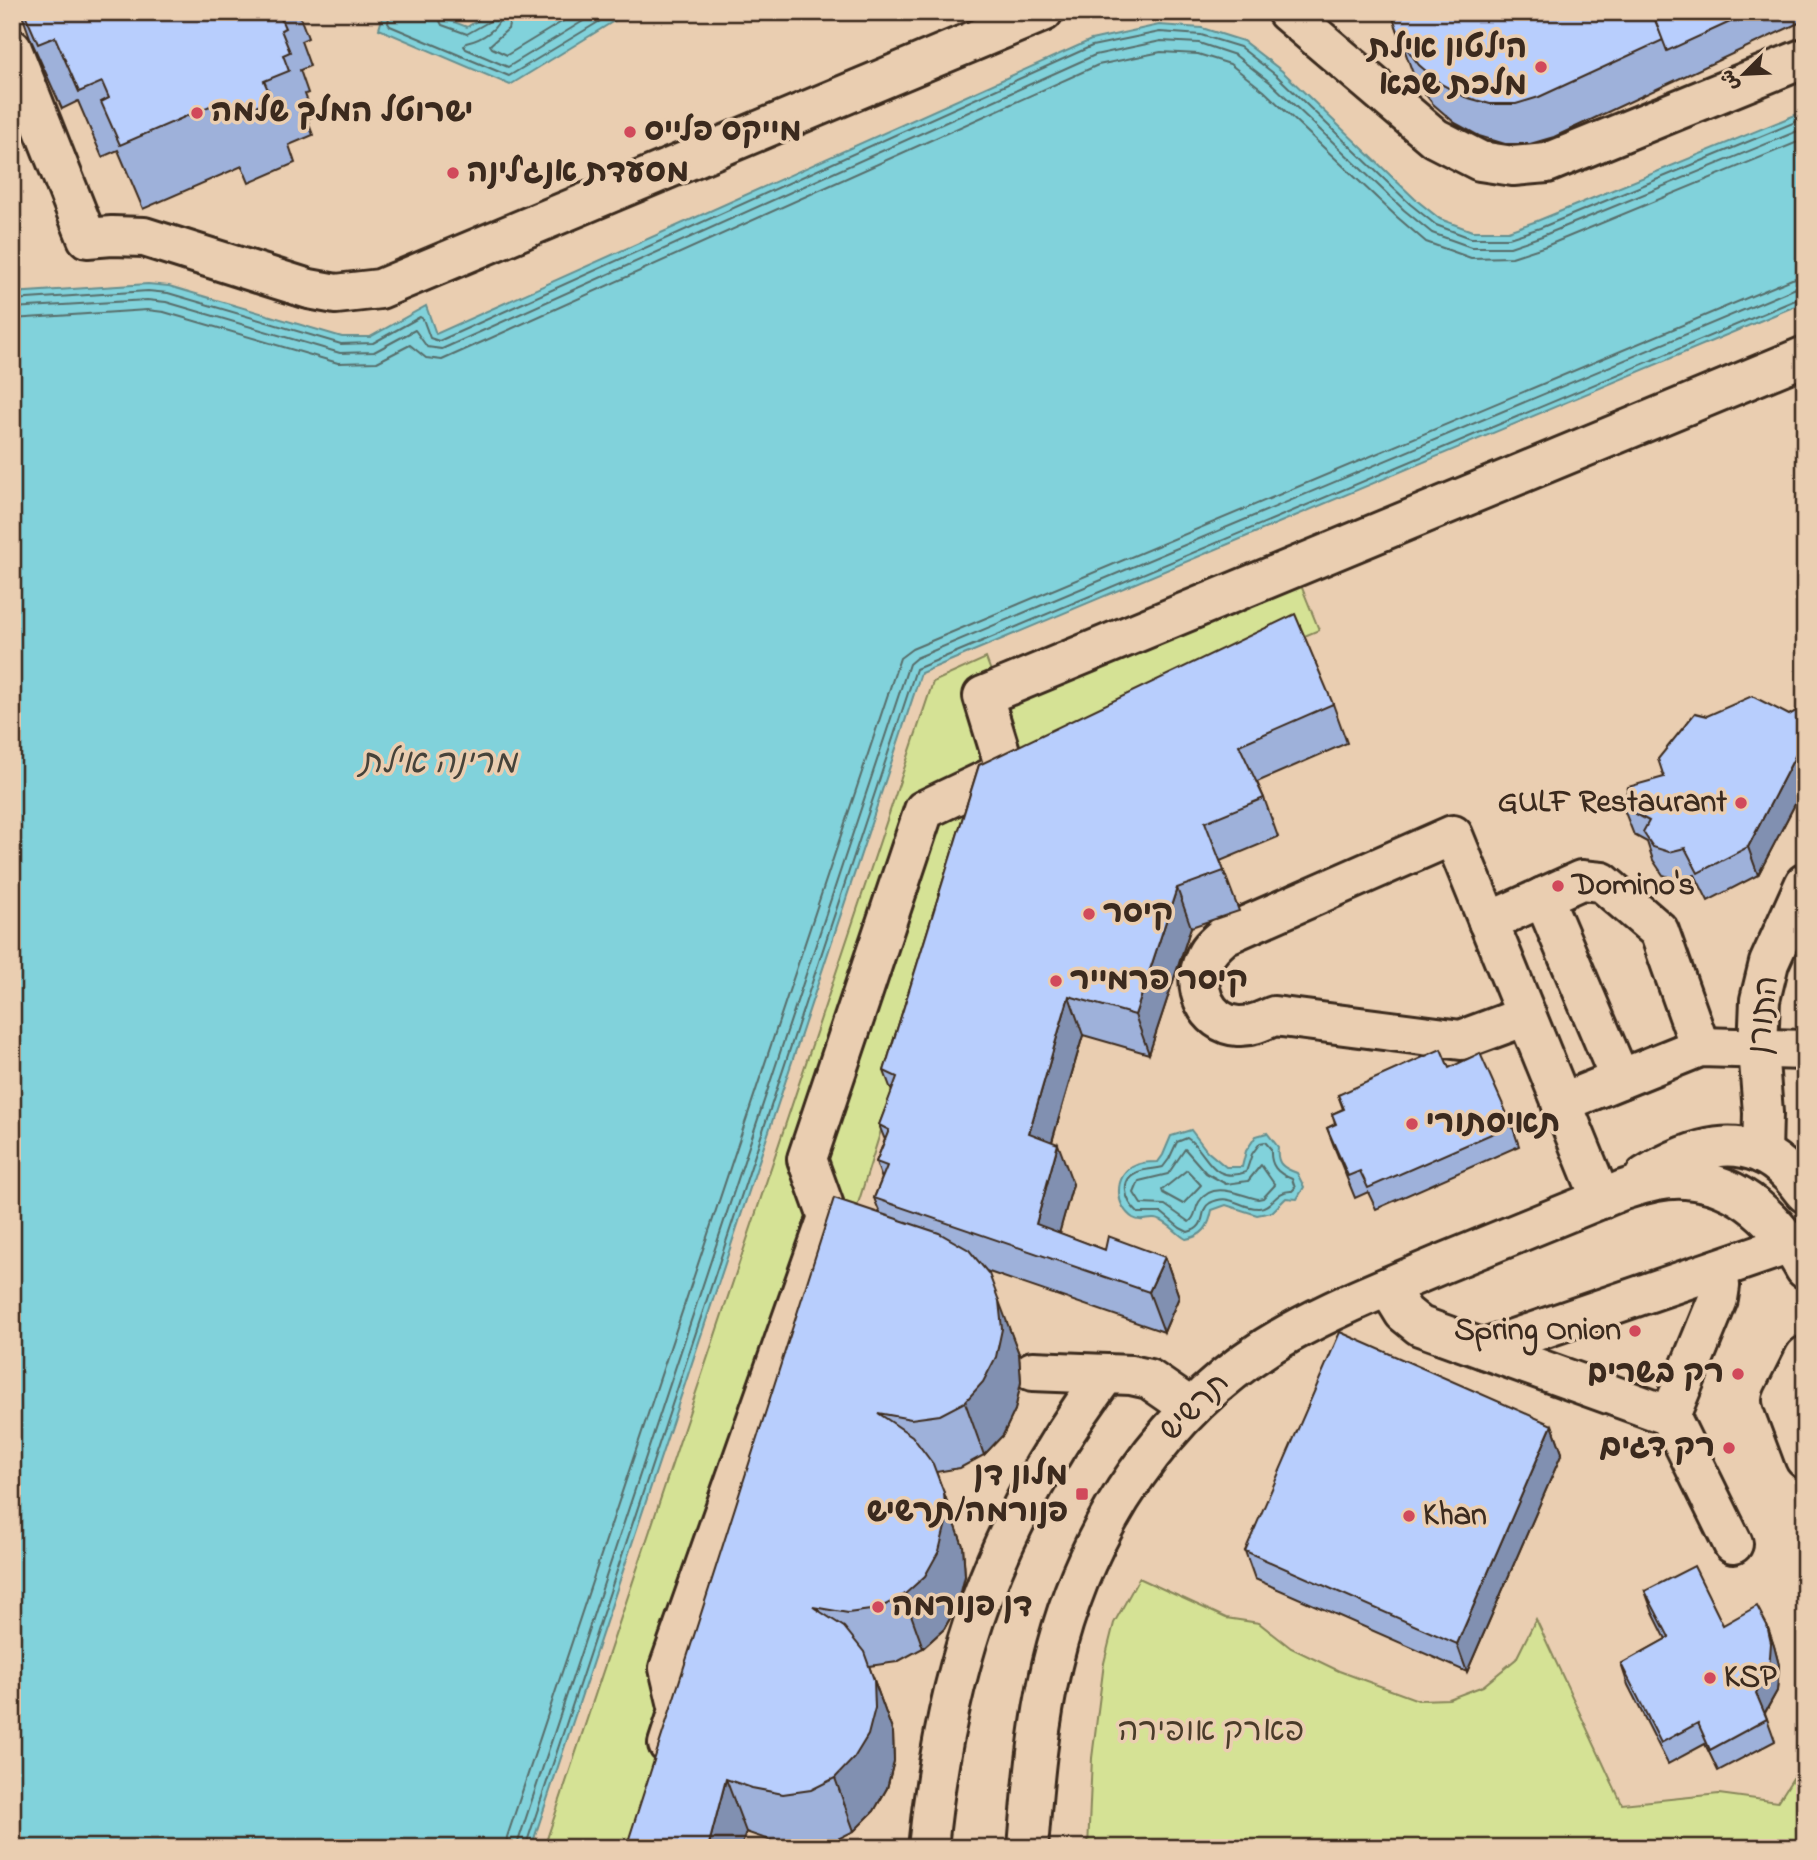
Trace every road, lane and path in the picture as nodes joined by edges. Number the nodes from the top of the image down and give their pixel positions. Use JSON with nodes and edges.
{"nodes":[{"id":1,"x":1043,"y":12,"type":"edge"},
{"id":2,"x":1308,"y":19,"type":"edge"},
{"id":3,"x":12,"y":49,"type":"edge"},
{"id":4,"x":1805,"y":58,"type":"edge"},
{"id":5,"x":1805,"y":356,"type":"edge"},
{"id":6,"x":1805,"y":883,"type":"edge"},
{"id":7,"x":1543,"y":897,"type":"junction"},
{"id":8,"x":1488,"y":922,"type":"junction"},
{"id":9,"x":1526,"y":1016,"type":"junction"},
{"id":10,"x":1700,"y":1047,"type":"junction"},
{"id":11,"x":1758,"y":1048,"type":"junction"},
{"id":12,"x":1805,"y":1049,"type":"edge"},
{"id":13,"x":1620,"y":1079,"type":"junction"},
{"id":14,"x":1561,"y":1103,"type":"junction"},
{"id":15,"x":1762,"y":1154,"type":"junction"},
{"id":16,"x":1805,"y":1193,"type":"edge"},
{"id":17,"x":1612,"y":1194,"type":"junction"},
{"id":18,"x":1797,"y":1257,"type":"edge"},
{"id":19,"x":1718,"y":1269,"type":"junction"},
{"id":20,"x":1388,"y":1287,"type":"junction"},
{"id":21,"x":1484,"y":1349,"type":"junction"},
{"id":22,"x":1805,"y":1356,"type":"edge"},
{"id":23,"x":1033,"y":1371,"type":"dead end"},
{"id":24,"x":1106,"y":1374,"type":"junction"},
{"id":25,"x":1191,"y":1408,"type":"junction"},
{"id":26,"x":1670,"y":1416,"type":"junction"},
{"id":27,"x":1805,"y":1459,"type":"edge"},
{"id":28,"x":1733,"y":1544,"type":"dead end"},
{"id":29,"x":657,"y":1773,"type":"edge"},
{"id":30,"x":928,"y":1848,"type":"edge"},
{"id":31,"x":1028,"y":1848,"type":"edge"}],
"edges":[{"from":1,"to":3,"type":"street"},
{"from":2,"to":4,"type":"street"},
{"from":5,"to":29,"type":"street"},
{"from":6,"to":11,"type":"street","name":"התורן"},
{"from":7,"to":8,"type":"street"},
{"from":7,"to":10,"type":"street"},
{"from":7,"to":13,"type":"street"},
{"from":8,"to":9,"type":"street"},
{"from":8,"to":9,"type":"street"},
{"from":9,"to":14,"type":"street"},
{"from":10,"to":11,"type":"street"},
{"from":10,"to":13,"type":"street"},
{"from":11,"to":12,"type":"street"},
{"from":11,"to":15,"type":"street","name":"התורן"},
{"from":13,"to":14,"type":"street"},
{"from":14,"to":17,"type":"street"},
{"from":15,"to":16,"type":"street","name":"תרשיש"},
{"from":15,"to":17,"type":"street","name":"תרשיש"},
{"from":17,"to":18,"type":"street","name":"תרשיש"},
{"from":17,"to":20,"type":"street","name":"תרשיש"},
{"from":18,"to":19,"type":"street"},
{"from":19,"to":21,"type":"street"},
{"from":19,"to":26,"type":"street"},
{"from":20,"to":21,"type":"street"},
{"from":20,"to":25,"type":"street","name":"תרשיש"},
{"from":21,"to":26,"type":"street"},
{"from":22,"to":27,"type":"street"},
{"from":23,"to":24,"type":"street"},
{"from":24,"to":25,"type":"street"},
{"from":24,"to":30,"type":"street"},
{"from":25,"to":31,"type":"street","name":"תרשיש"},
{"from":26,"to":28,"type":"street"}]}
